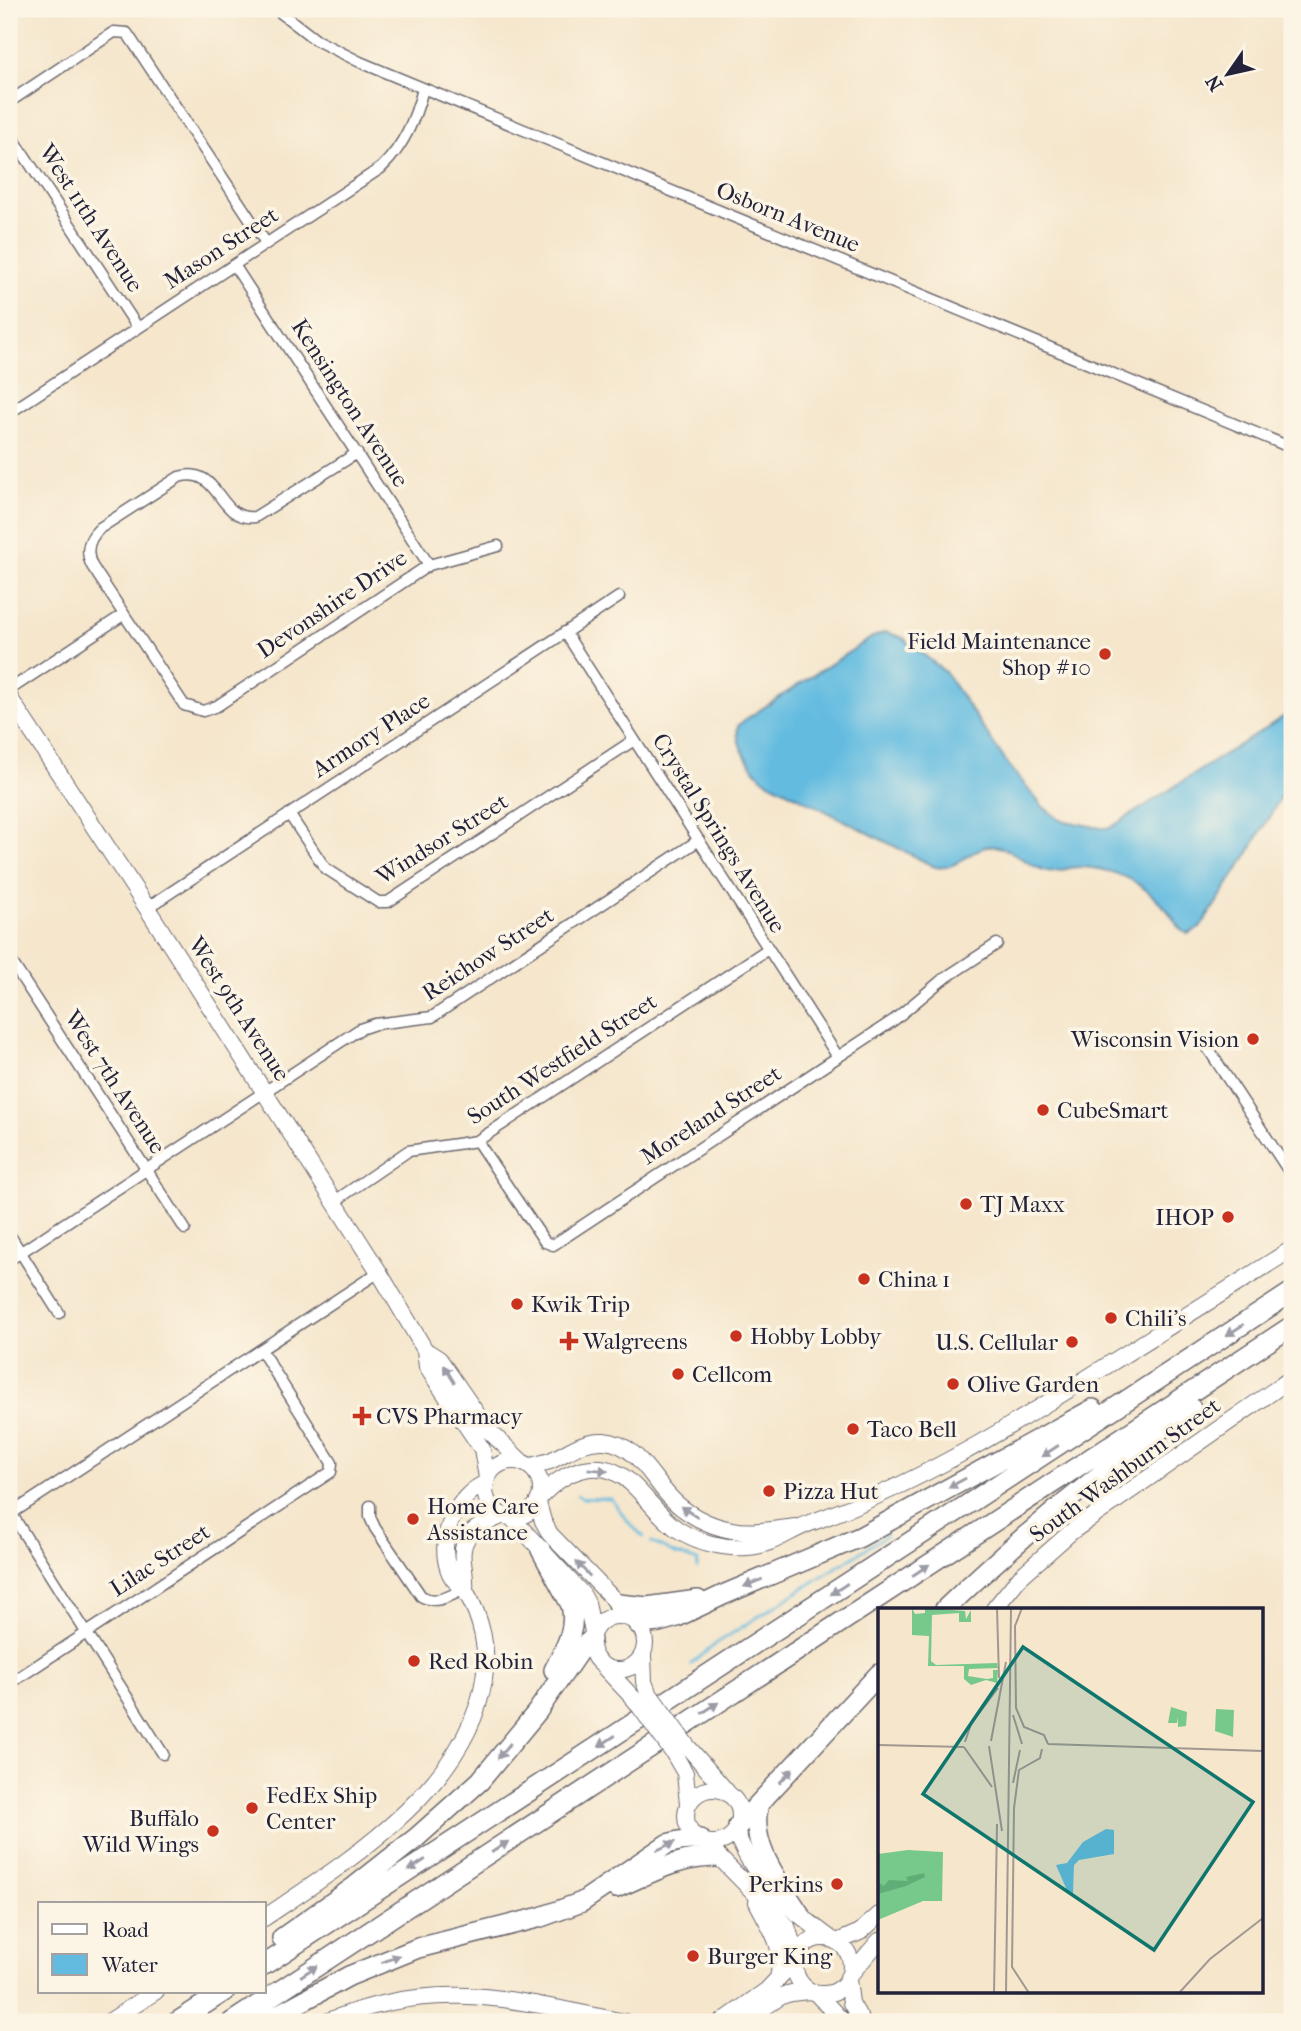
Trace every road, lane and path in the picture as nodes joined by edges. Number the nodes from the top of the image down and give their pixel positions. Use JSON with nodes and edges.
{"nodes":[{"id":1,"x":276,"y":9,"type":"edge"},
{"id":2,"x":423,"y":89,"type":"junction"},
{"id":3,"x":9,"y":102,"type":"edge"},
{"id":4,"x":9,"y":132,"type":"edge"},
{"id":5,"x":266,"y":243,"type":"junction"},
{"id":6,"x":233,"y":265,"type":"junction"},
{"id":7,"x":138,"y":328,"type":"junction"},
{"id":8,"x":9,"y":413,"type":"edge"},
{"id":9,"x":1292,"y":447,"type":"edge"},
{"id":10,"x":357,"y":453,"type":"junction"},
{"id":11,"x":498,"y":546,"type":"dead end"},
{"id":12,"x":429,"y":565,"type":"junction"},
{"id":13,"x":619,"y":597,"type":"dead end"},
{"id":14,"x":123,"y":615,"type":"junction"},
{"id":15,"x":565,"y":632,"type":"junction"},
{"id":16,"x":9,"y":690,"type":"edge"},
{"id":17,"x":9,"y":697,"type":"edge"},
{"id":18,"x":634,"y":740,"type":"junction"},
{"id":19,"x":289,"y":814,"type":"junction"},
{"id":20,"x":699,"y":840,"type":"junction"},
{"id":21,"x":147,"y":908,"type":"junction"},
{"id":22,"x":997,"y":944,"type":"dead end"},
{"id":23,"x":768,"y":950,"type":"junction"},
{"id":24,"x":9,"y":958,"type":"edge"},
{"id":25,"x":1203,"y":1041,"type":"dead end"},
{"id":26,"x":838,"y":1057,"type":"junction"},
{"id":27,"x":264,"y":1092,"type":"junction"},
{"id":28,"x":477,"y":1142,"type":"junction"},
{"id":29,"x":147,"y":1170,"type":"junction"},
{"id":30,"x":1292,"y":1176,"type":"edge"},
{"id":31,"x":334,"y":1201,"type":"junction"},
{"id":32,"x":185,"y":1229,"type":"dead end"},
{"id":33,"x":9,"y":1234,"type":"edge"},
{"id":34,"x":1292,"y":1249,"type":"edge"},
{"id":35,"x":21,"y":1252,"type":"junction"},
{"id":36,"x":9,"y":1260,"type":"edge"},
{"id":37,"x":379,"y":1272,"type":"junction"},
{"id":38,"x":1292,"y":1292,"type":"edge"},
{"id":39,"x":59,"y":1312,"type":"dead end"},
{"id":40,"x":1289,"y":1329,"type":"edge"},
{"id":41,"x":261,"y":1350,"type":"junction"},
{"id":42,"x":425,"y":1350,"type":"junction"},
{"id":43,"x":1292,"y":1378,"type":"edge"},
{"id":44,"x":1127,"y":1401,"type":"junction"},
{"id":45,"x":526,"y":1465,"type":"junction"},
{"id":46,"x":486,"y":1480,"type":"junction"},
{"id":47,"x":539,"y":1500,"type":"junction"},
{"id":48,"x":370,"y":1506,"type":"dead end"},
{"id":49,"x":9,"y":1513,"type":"edge"},
{"id":50,"x":507,"y":1516,"type":"junction"},
{"id":51,"x":802,"y":1526,"type":"junction"},
{"id":52,"x":541,"y":1550,"type":"junction"},
{"id":53,"x":465,"y":1589,"type":"junction"},
{"id":54,"x":723,"y":1595,"type":"junction"},
{"id":55,"x":946,"y":1608,"type":"edge"},
{"id":56,"x":995,"y":1608,"type":"edge"},
{"id":57,"x":629,"y":1616,"type":"junction"},
{"id":58,"x":86,"y":1633,"type":"junction"},
{"id":59,"x":592,"y":1636,"type":"junction"},
{"id":60,"x":643,"y":1654,"type":"junction"},
{"id":61,"x":604,"y":1667,"type":"junction"},
{"id":62,"x":878,"y":1675,"type":"edge"},
{"id":63,"x":9,"y":1684,"type":"edge"},
{"id":64,"x":642,"y":1696,"type":"junction"},
{"id":65,"x":523,"y":1728,"type":"junction"},
{"id":66,"x":680,"y":1750,"type":"junction"},
{"id":67,"x":163,"y":1754,"type":"dead end"},
{"id":68,"x":727,"y":1792,"type":"junction"},
{"id":69,"x":688,"y":1804,"type":"junction"},
{"id":70,"x":758,"y":1808,"type":"junction"},
{"id":71,"x":737,"y":1828,"type":"junction"},
{"id":72,"x":702,"y":1840,"type":"junction"},
{"id":73,"x":717,"y":1857,"type":"junction"},
{"id":74,"x":749,"y":1887,"type":"junction"},
{"id":75,"x":582,"y":1902,"type":"junction"},
{"id":76,"x":799,"y":1913,"type":"junction"},
{"id":77,"x":266,"y":1916,"type":"edge"},
{"id":78,"x":878,"y":1916,"type":"edge"},
{"id":79,"x":834,"y":1941,"type":"junction"},
{"id":80,"x":878,"y":1942,"type":"edge"},
{"id":81,"x":266,"y":1950,"type":"edge"},
{"id":82,"x":796,"y":1959,"type":"junction"},
{"id":83,"x":266,"y":1964,"type":"edge"},
{"id":84,"x":778,"y":1979,"type":"junction"},
{"id":85,"x":848,"y":1979,"type":"junction"},
{"id":86,"x":813,"y":1992,"type":"junction"},
{"id":87,"x":153,"y":1993,"type":"edge"},
{"id":88,"x":211,"y":1993,"type":"edge"},
{"id":89,"x":222,"y":1993,"type":"edge"},
{"id":90,"x":182,"y":2019,"type":"edge"},
{"id":91,"x":109,"y":2022,"type":"edge"},
{"id":92,"x":232,"y":2022,"type":"edge"},
{"id":93,"x":264,"y":2022,"type":"edge"},
{"id":94,"x":326,"y":2022,"type":"edge"},
{"id":95,"x":625,"y":2022,"type":"edge"},
{"id":96,"x":722,"y":2022,"type":"edge"},
{"id":97,"x":733,"y":2022,"type":"edge"},
{"id":98,"x":843,"y":2022,"type":"edge"},
{"id":99,"x":862,"y":2022,"type":"edge"}],
"edges":[{"from":1,"to":2,"type":"street","name":"Osborn Avenue"},
{"from":2,"to":5,"type":"street","name":"Mason Street"},
{"from":2,"to":9,"type":"street","name":"Osborn Avenue"},
{"from":3,"to":5,"type":"street"},
{"from":4,"to":7,"type":"street","name":"West 11th Avenue"},
{"from":5,"to":6,"type":"street","name":"Mason Street"},
{"from":6,"to":7,"type":"street","name":"Mason Street"},
{"from":6,"to":10,"type":"street","name":"Kensington Avenue"},
{"from":7,"to":8,"type":"street","name":"Mason Street"},
{"from":10,"to":12,"type":"street","name":"Kensington Avenue"},
{"from":10,"to":14,"type":"street"},
{"from":11,"to":12,"type":"street","name":"Devonshire Drive"},
{"from":12,"to":14,"type":"street","name":"Devonshire Drive"},
{"from":13,"to":15,"type":"street","name":"Armory Place"},
{"from":14,"to":16,"type":"street"},
{"from":15,"to":18,"type":"street","name":"Crystal Springs Avenue"},
{"from":15,"to":19,"type":"street","name":"Armory Place"},
{"from":17,"to":21,"type":"street","name":"West 9th Avenue"},
{"from":18,"to":19,"type":"street","name":"Windsor Street"},
{"from":18,"to":20,"type":"street","name":"Crystal Springs Avenue"},
{"from":19,"to":21,"type":"street","name":"Armory Place"},
{"from":20,"to":23,"type":"street","name":"Crystal Springs Avenue"},
{"from":20,"to":27,"type":"street","name":"Reichow Street"},
{"from":21,"to":27,"type":"street","name":"West 9th Avenue"},
{"from":22,"to":26,"type":"street","name":"Moreland Street"},
{"from":23,"to":26,"type":"street","name":"Crystal Springs Avenue"},
{"from":23,"to":28,"type":"street","name":"South Westfield Street"},
{"from":24,"to":29,"type":"street","name":"West 7th Avenue"},
{"from":25,"to":30,"type":"street"},
{"from":26,"to":28,"type":"street","name":"Moreland Street"},
{"from":27,"to":29,"type":"street","name":"Reichow Street"},
{"from":27,"to":31,"type":"street","name":"West 9th Avenue"},
{"from":28,"to":31,"type":"street","name":"South Westfield Street"},
{"from":29,"to":32,"type":"street","name":"West 7th Avenue"},
{"from":29,"to":35,"type":"street","name":"Reichow Street"},
{"from":31,"to":37,"type":"street","name":"West 9th Avenue"},
{"from":33,"to":35,"type":"street"},
{"from":34,"to":51,"type":"street"},
{"from":35,"to":36,"type":"street","name":"Reichow Street"},
{"from":35,"to":39,"type":"street"},
{"from":37,"to":41,"type":"street"},
{"from":37,"to":42,"type":"street","name":"West 9th Avenue"},
{"from":38,"to":44,"type":"highway","one_way":true},
{"from":40,"to":55,"type":"highway"},
{"from":92,"to":40,"type":"highway","one_way":true},
{"from":41,"to":49,"type":"street"},
{"from":41,"to":58,"type":"street","name":"Lilac Street"},
{"from":45,"to":42,"type":"street","name":"West 9th Avenue","one_way":true},
{"from":42,"to":46,"type":"street","name":"West 9th Avenue"},
{"from":43,"to":56,"type":"street","name":"South Washburn Street"},
{"from":44,"to":54,"type":"highway","one_way":true},
{"from":44,"to":83,"type":"highway","one_way":true},
{"from":45,"to":46,"type":"street"},
{"from":45,"to":47,"type":"street"},
{"from":51,"to":45,"type":"street","one_way":true},
{"from":46,"to":50,"type":"street"},
{"from":46,"to":53,"type":"street"},
{"from":47,"to":50,"type":"street"},
{"from":47,"to":51,"type":"street","one_way":true},
{"from":57,"to":47,"type":"street","one_way":true},
{"from":48,"to":53,"type":"street"},
{"from":49,"to":58,"type":"street"},
{"from":50,"to":52,"type":"street"},
{"from":50,"to":53,"type":"street"},
{"from":52,"to":59,"type":"street"},
{"from":52,"to":65,"type":"highway"},
{"from":53,"to":77,"type":"street"},
{"from":54,"to":57,"type":"highway"},
{"from":54,"to":57,"type":"highway"},
{"from":57,"to":59,"type":"street"},
{"from":57,"to":60,"type":"street"},
{"from":58,"to":63,"type":"street","name":"Lilac Street"},
{"from":58,"to":67,"type":"street"},
{"from":59,"to":61,"type":"street"},
{"from":59,"to":65,"type":"highway"},
{"from":60,"to":61,"type":"street"},
{"from":60,"to":64,"type":"street"},
{"from":61,"to":64,"type":"street"},
{"from":70,"to":62,"type":"highway","one_way":true},
{"from":64,"to":66,"type":"street","bridge":true},
{"from":65,"to":81,"type":"highway","one_way":true},
{"from":66,"to":68,"type":"street"},
{"from":66,"to":69,"type":"street"},
{"from":68,"to":69,"type":"street"},
{"from":68,"to":71,"type":"street"},
{"from":69,"to":72,"type":"street"},
{"from":70,"to":71,"type":"highway"},
{"from":70,"to":76,"type":"highway"},
{"from":71,"to":72,"type":"street"},
{"from":71,"to":76,"type":"street"},
{"from":72,"to":73,"type":"street"},
{"from":75,"to":72,"type":"highway","one_way":true},
{"from":73,"to":74,"type":"street"},
{"from":73,"to":75,"type":"highway"},
{"from":74,"to":82,"type":"street"},
{"from":74,"to":84,"type":"street"},
{"from":93,"to":75,"type":"highway","one_way":true},
{"from":76,"to":79,"type":"street"},
{"from":78,"to":79,"type":"street"},
{"from":79,"to":82,"type":"street"},
{"from":79,"to":85,"type":"street"},
{"from":80,"to":85,"type":"street"},
{"from":82,"to":84,"type":"street"},
{"from":82,"to":86,"type":"street"},
{"from":84,"to":96,"type":"street"},
{"from":85,"to":86,"type":"street"},
{"from":85,"to":99,"type":"street"},
{"from":86,"to":97,"type":"street"},
{"from":86,"to":98,"type":"street"},
{"from":87,"to":91,"type":"street"},
{"from":88,"to":90,"type":"highway"},
{"from":89,"to":90,"type":"highway"},
{"from":94,"to":95,"type":"street"}]}
